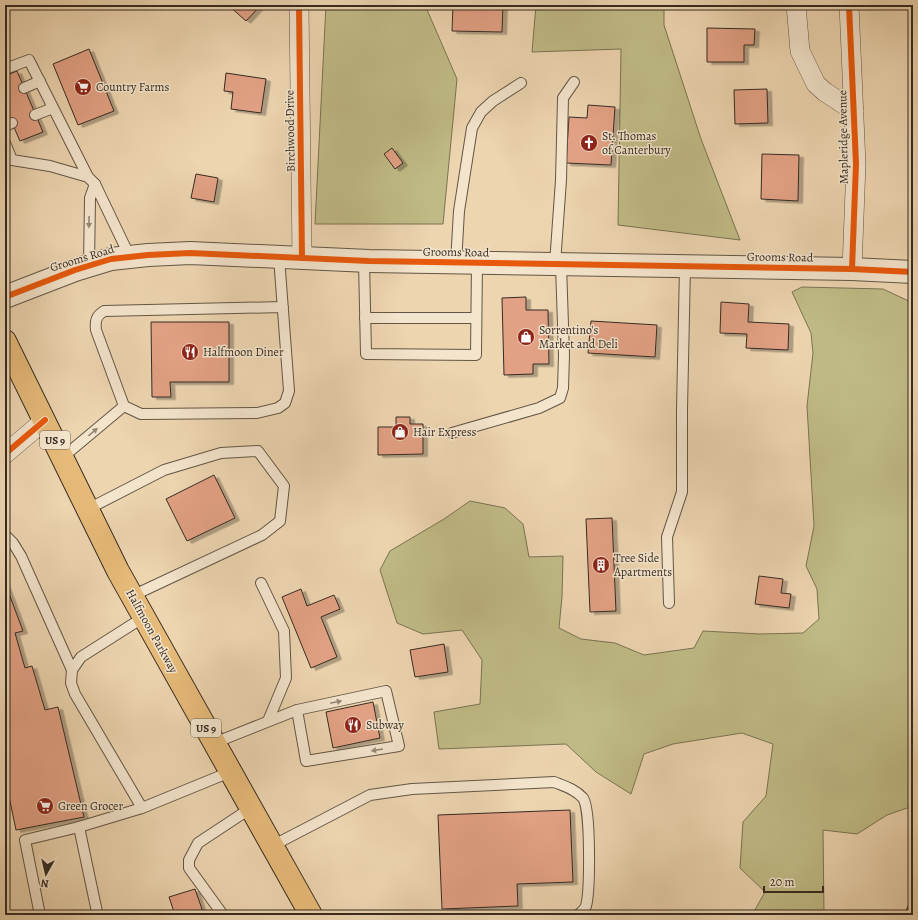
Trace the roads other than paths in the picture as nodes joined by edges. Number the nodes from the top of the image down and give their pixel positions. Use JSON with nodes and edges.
{"nodes":[{"id":1,"x":299,"y":5,"type":"edge"},
{"id":2,"x":796,"y":5,"type":"edge"},
{"id":3,"x":849,"y":5,"type":"edge"},
{"id":4,"x":5,"y":69,"type":"edge"},
{"id":5,"x":40,"y":82,"type":"junction"},
{"id":6,"x":574,"y":82,"type":"dead end"},
{"id":7,"x":521,"y":83,"type":"dead end"},
{"id":8,"x":24,"y":88,"type":"dead end"},
{"id":9,"x":53,"y":108,"type":"junction"},
{"id":10,"x":854,"y":111,"type":"junction"},
{"id":11,"x":35,"y":115,"type":"dead end"},
{"id":12,"x":5,"y":143,"type":"edge"},
{"id":13,"x":91,"y":180,"type":"junction"},
{"id":14,"x":130,"y":257,"type":"junction"},
{"id":15,"x":279,"y":257,"type":"junction"},
{"id":16,"x":302,"y":258,"type":"junction"},
{"id":17,"x":364,"y":261,"type":"junction"},
{"id":18,"x":466,"y":263,"type":"junction"},
{"id":19,"x":558,"y":265,"type":"junction"},
{"id":20,"x":89,"y":266,"type":"junction"},
{"id":21,"x":685,"y":267,"type":"junction"},
{"id":22,"x":852,"y":270,"type":"junction"},
{"id":23,"x":913,"y":272,"type":"edge"},
{"id":24,"x":5,"y":297,"type":"edge"},
{"id":25,"x":283,"y":307,"type":"junction"},
{"id":26,"x":365,"y":318,"type":"junction"},
{"id":27,"x":476,"y":318,"type":"junction"},
{"id":28,"x":5,"y":341,"type":"edge"},
{"id":29,"x":124,"y":406,"type":"junction"},
{"id":30,"x":45,"y":420,"type":"junction"},
{"id":31,"x":452,"y":434,"type":"dead end"},
{"id":32,"x":5,"y":454,"type":"edge"},
{"id":33,"x":63,"y":457,"type":"junction"},
{"id":34,"x":88,"y":509,"type":"junction"},
{"id":35,"x":5,"y":535,"type":"edge"},
{"id":36,"x":261,"y":583,"type":"dead end"},
{"id":37,"x":132,"y":596,"type":"junction"},
{"id":38,"x":669,"y":603,"type":"dead end"},
{"id":39,"x":144,"y":617,"type":"junction"},
{"id":40,"x":72,"y":670,"type":"junction"},
{"id":41,"x":297,"y":710,"type":"junction"},
{"id":42,"x":268,"y":721,"type":"junction"},
{"id":43,"x":214,"y":743,"type":"junction"},
{"id":44,"x":230,"y":772,"type":"junction"},
{"id":45,"x":142,"y":808,"type":"junction"},
{"id":46,"x":251,"y":808,"type":"junction"},
{"id":47,"x":79,"y":826,"type":"junction"},
{"id":48,"x":272,"y":846,"type":"junction"},
{"id":49,"x":97,"y":912,"type":"dead end"},
{"id":50,"x":40,"y":915,"type":"edge"},
{"id":51,"x":223,"y":915,"type":"edge"},
{"id":52,"x":311,"y":915,"type":"edge"},
{"id":53,"x":578,"y":915,"type":"edge"}],
"edges":[{"from":1,"to":16,"type":"street","name":"Birchwood Drive"},
{"from":2,"to":10,"type":"street"},
{"from":3,"to":10,"type":"street","name":"Mapleridge Avenue"},
{"from":4,"to":5,"type":"lane"},
{"from":5,"to":8,"type":"lane"},
{"from":5,"to":9,"type":"lane"},
{"from":6,"to":19,"type":"lane"},
{"from":7,"to":18,"type":"lane"},
{"from":9,"to":11,"type":"lane"},
{"from":9,"to":13,"type":"lane"},
{"from":10,"to":22,"type":"street","name":"Mapleridge Avenue"},
{"from":12,"to":13,"type":"lane"},
{"from":13,"to":14,"type":"lane"},
{"from":13,"to":20,"type":"lane","one_way":true},
{"from":14,"to":15,"type":"street","name":"Grooms Road"},
{"from":14,"to":20,"type":"street","name":"Grooms Road"},
{"from":15,"to":16,"type":"street","name":"Grooms Road"},
{"from":15,"to":25,"type":"lane"},
{"from":16,"to":17,"type":"street","name":"Grooms Road"},
{"from":17,"to":18,"type":"street","name":"Grooms Road"},
{"from":17,"to":26,"type":"lane"},
{"from":18,"to":19,"type":"street","name":"Grooms Road"},
{"from":18,"to":27,"type":"lane"},
{"from":19,"to":21,"type":"street","name":"Grooms Road"},
{"from":19,"to":31,"type":"lane"},
{"from":20,"to":24,"type":"street","name":"Grooms Road"},
{"from":21,"to":22,"type":"street","name":"Grooms Road"},
{"from":21,"to":38,"type":"lane"},
{"from":22,"to":23,"type":"street","name":"Grooms Road"},
{"from":25,"to":29,"type":"lane"},
{"from":25,"to":29,"type":"lane"},
{"from":26,"to":27,"type":"lane"},
{"from":26,"to":27,"type":"lane"},
{"from":28,"to":30,"type":"main road","name":"Halfmoon Parkway","number":"US 9"},
{"from":33,"to":29,"type":"lane","one_way":true},
{"from":30,"to":32,"type":"street"},
{"from":30,"to":33,"type":"main road","name":"Halfmoon Parkway","number":"US 9"},
{"from":33,"to":34,"type":"main road","name":"Halfmoon Parkway","number":"US 9"},
{"from":34,"to":37,"type":"main road","name":"Halfmoon Parkway","number":"US 9"},
{"from":34,"to":37,"type":"lane"},
{"from":35,"to":40,"type":"lane"},
{"from":36,"to":42,"type":"lane"},
{"from":37,"to":39,"type":"main road","name":"Halfmoon Parkway","number":"US 9"},
{"from":39,"to":40,"type":"lane"},
{"from":39,"to":43,"type":"main road","name":"Halfmoon Parkway","number":"US 9"},
{"from":40,"to":45,"type":"lane"},
{"from":41,"to":41,"type":"lane","one_way":true},
{"from":41,"to":42,"type":"lane"},
{"from":42,"to":43,"type":"lane"},
{"from":43,"to":44,"type":"main road","name":"Halfmoon Parkway","number":"US 9"},
{"from":44,"to":45,"type":"lane"},
{"from":44,"to":46,"type":"main road","name":"Halfmoon Parkway","number":"US 9"},
{"from":45,"to":47,"type":"lane"},
{"from":46,"to":48,"type":"main road","name":"Halfmoon Parkway","number":"US 9"},
{"from":46,"to":51,"type":"lane"},
{"from":47,"to":49,"type":"lane"},
{"from":47,"to":50,"type":"lane"},
{"from":48,"to":52,"type":"main road","name":"Halfmoon Parkway","number":"US 9"},
{"from":48,"to":53,"type":"lane"}]}
